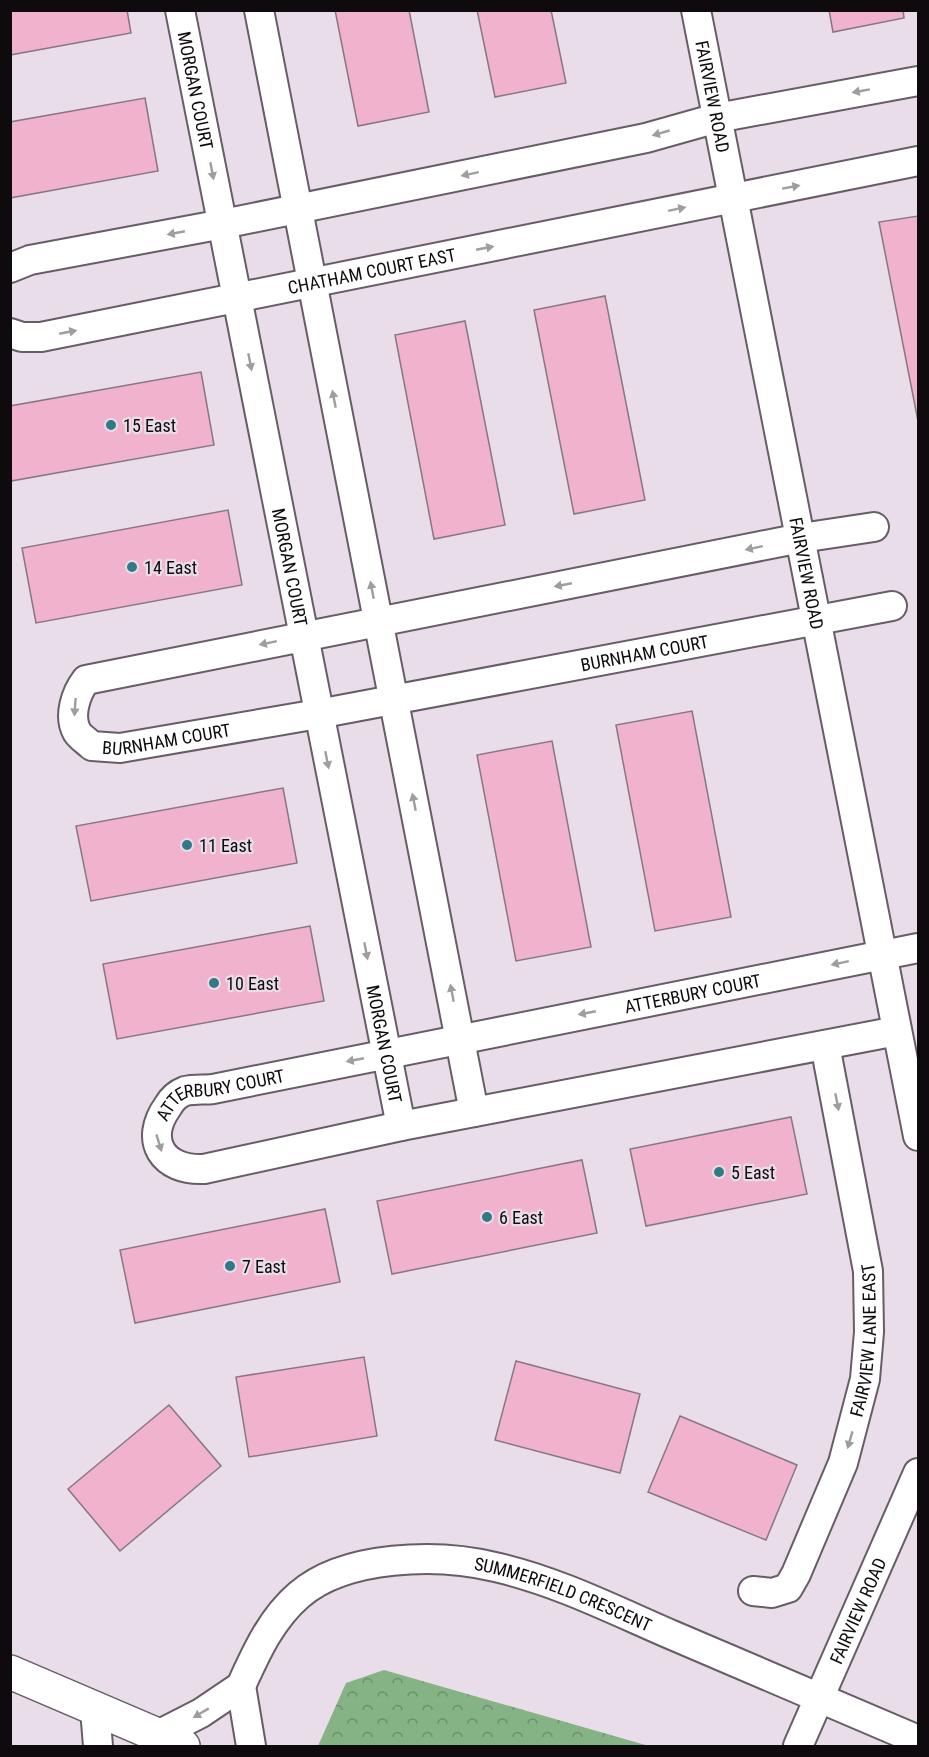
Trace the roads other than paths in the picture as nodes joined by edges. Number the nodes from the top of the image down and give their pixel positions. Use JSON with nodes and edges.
{"nodes":[{"id":1,"x":180,"y":10,"type":"edge"},
{"id":2,"x":259,"y":10,"type":"edge"},
{"id":3,"x":696,"y":10,"type":"edge"},
{"id":4,"x":918,"y":81,"type":"edge"},
{"id":5,"x":717,"y":118,"type":"junction"},
{"id":6,"x":918,"y":161,"type":"edge"},
{"id":7,"x":733,"y":198,"type":"junction"},
{"id":8,"x":298,"y":209,"type":"junction"},
{"id":9,"x":223,"y":224,"type":"junction"},
{"id":10,"x":10,"y":268,"type":"edge"},
{"id":11,"x":311,"y":283,"type":"junction"},
{"id":12,"x":238,"y":298,"type":"junction"},
{"id":13,"x":10,"y":333,"type":"edge"},
{"id":14,"x":874,"y":527,"type":"dead end"},
{"id":15,"x":801,"y":538,"type":"junction"},
{"id":16,"x":892,"y":606,"type":"dead end"},
{"id":17,"x":818,"y":619,"type":"junction"},
{"id":18,"x":379,"y":621,"type":"junction"},
{"id":19,"x":303,"y":636,"type":"junction"},
{"id":20,"x":393,"y":699,"type":"junction"},
{"id":21,"x":318,"y":714,"type":"junction"},
{"id":22,"x":918,"y":948,"type":"edge"},
{"id":23,"x":883,"y":954,"type":"junction"},
{"id":24,"x":897,"y":1031,"type":"junction"},
{"id":25,"x":461,"y":1038,"type":"junction"},
{"id":26,"x":825,"y":1045,"type":"junction"},
{"id":27,"x":386,"y":1054,"type":"junction"},
{"id":28,"x":474,"y":1112,"type":"junction"},
{"id":29,"x":401,"y":1126,"type":"junction"},
{"id":30,"x":918,"y":1136,"type":"edge"},
{"id":31,"x":918,"y":1473,"type":"edge"},
{"id":32,"x":753,"y":1591,"type":"dead end"},
{"id":33,"x":10,"y":1672,"type":"edge"},
{"id":34,"x":241,"y":1686,"type":"junction"},
{"id":35,"x":819,"y":1698,"type":"junction"},
{"id":36,"x":95,"y":1708,"type":"junction"},
{"id":37,"x":918,"y":1740,"type":"edge"},
{"id":38,"x":170,"y":1741,"type":"edge"},
{"id":39,"x":98,"y":1746,"type":"edge"},
{"id":40,"x":251,"y":1746,"type":"edge"},
{"id":41,"x":798,"y":1746,"type":"edge"}],
"edges":[{"from":1,"to":9,"type":"street","name":"MORGAN COURT","one_way":true},
{"from":2,"to":8,"type":"street"},
{"from":3,"to":5,"type":"street","name":"FAIRVIEW ROAD"},
{"from":4,"to":5,"type":"street","one_way":true},
{"from":5,"to":7,"type":"street","name":"FAIRVIEW ROAD"},
{"from":5,"to":8,"type":"street","one_way":true},
{"from":7,"to":6,"type":"street","name":"CHATHAM COURT EAST","one_way":true},
{"from":11,"to":7,"type":"street","name":"CHATHAM COURT EAST","one_way":true},
{"from":7,"to":15,"type":"street","name":"FAIRVIEW ROAD"},
{"from":8,"to":9,"type":"street"},
{"from":8,"to":11,"type":"street"},
{"from":9,"to":10,"type":"street","one_way":true},
{"from":9,"to":12,"type":"street","name":"MORGAN COURT"},
{"from":11,"to":12,"type":"street","name":"CHATHAM COURT EAST"},
{"from":18,"to":11,"type":"street","one_way":true},
{"from":13,"to":12,"type":"street","name":"CHATHAM COURT EAST","one_way":true},
{"from":12,"to":19,"type":"street","name":"MORGAN COURT","one_way":true},
{"from":14,"to":15,"type":"street","name":"BURNHAM COURT"},
{"from":15,"to":17,"type":"street","name":"FAIRVIEW ROAD"},
{"from":15,"to":18,"type":"street","name":"BURNHAM COURT","one_way":true},
{"from":16,"to":17,"type":"street","name":"BURNHAM COURT"},
{"from":17,"to":20,"type":"street","name":"BURNHAM COURT"},
{"from":17,"to":23,"type":"street","name":"FAIRVIEW ROAD"},
{"from":18,"to":19,"type":"street","name":"BURNHAM COURT"},
{"from":18,"to":20,"type":"street"},
{"from":19,"to":21,"type":"street","name":"MORGAN COURT"},
{"from":19,"to":21,"type":"street","name":"BURNHAM COURT","one_way":true},
{"from":20,"to":21,"type":"street","name":"BURNHAM COURT"},
{"from":25,"to":20,"type":"street","one_way":true},
{"from":21,"to":27,"type":"street","name":"MORGAN COURT","one_way":true},
{"from":22,"to":23,"type":"street","name":"ATTERBURY COURT"},
{"from":23,"to":24,"type":"street","name":"FAIRVIEW ROAD"},
{"from":23,"to":25,"type":"street","name":"ATTERBURY COURT","one_way":true},
{"from":24,"to":26,"type":"street","name":"ATTERBURY COURT"},
{"from":24,"to":30,"type":"street","name":"FAIRVIEW ROAD"},
{"from":25,"to":27,"type":"street","name":"ATTERBURY COURT"},
{"from":25,"to":28,"type":"street"},
{"from":26,"to":28,"type":"street","name":"ATTERBURY COURT"},
{"from":26,"to":32,"type":"street","name":"FAIRVIEW LANE EAST","one_way":true},
{"from":27,"to":29,"type":"street","name":"MORGAN COURT"},
{"from":27,"to":29,"type":"street","name":"ATTERBURY COURT","one_way":true},
{"from":28,"to":29,"type":"street","name":"ATTERBURY COURT"},
{"from":31,"to":35,"type":"street","name":"FAIRVIEW ROAD"},
{"from":33,"to":36,"type":"main road"},
{"from":34,"to":35,"type":"street","name":"SUMMERFIELD CRESCENT"},
{"from":34,"to":38,"type":"street","one_way":true},
{"from":34,"to":40,"type":"street"},
{"from":35,"to":37,"type":"street","name":"SUMMERFIELD CRESCENT"},
{"from":35,"to":41,"type":"street","name":"FAIRVIEW ROAD"},
{"from":36,"to":38,"type":"main road"},
{"from":36,"to":39,"type":"street"}]}
